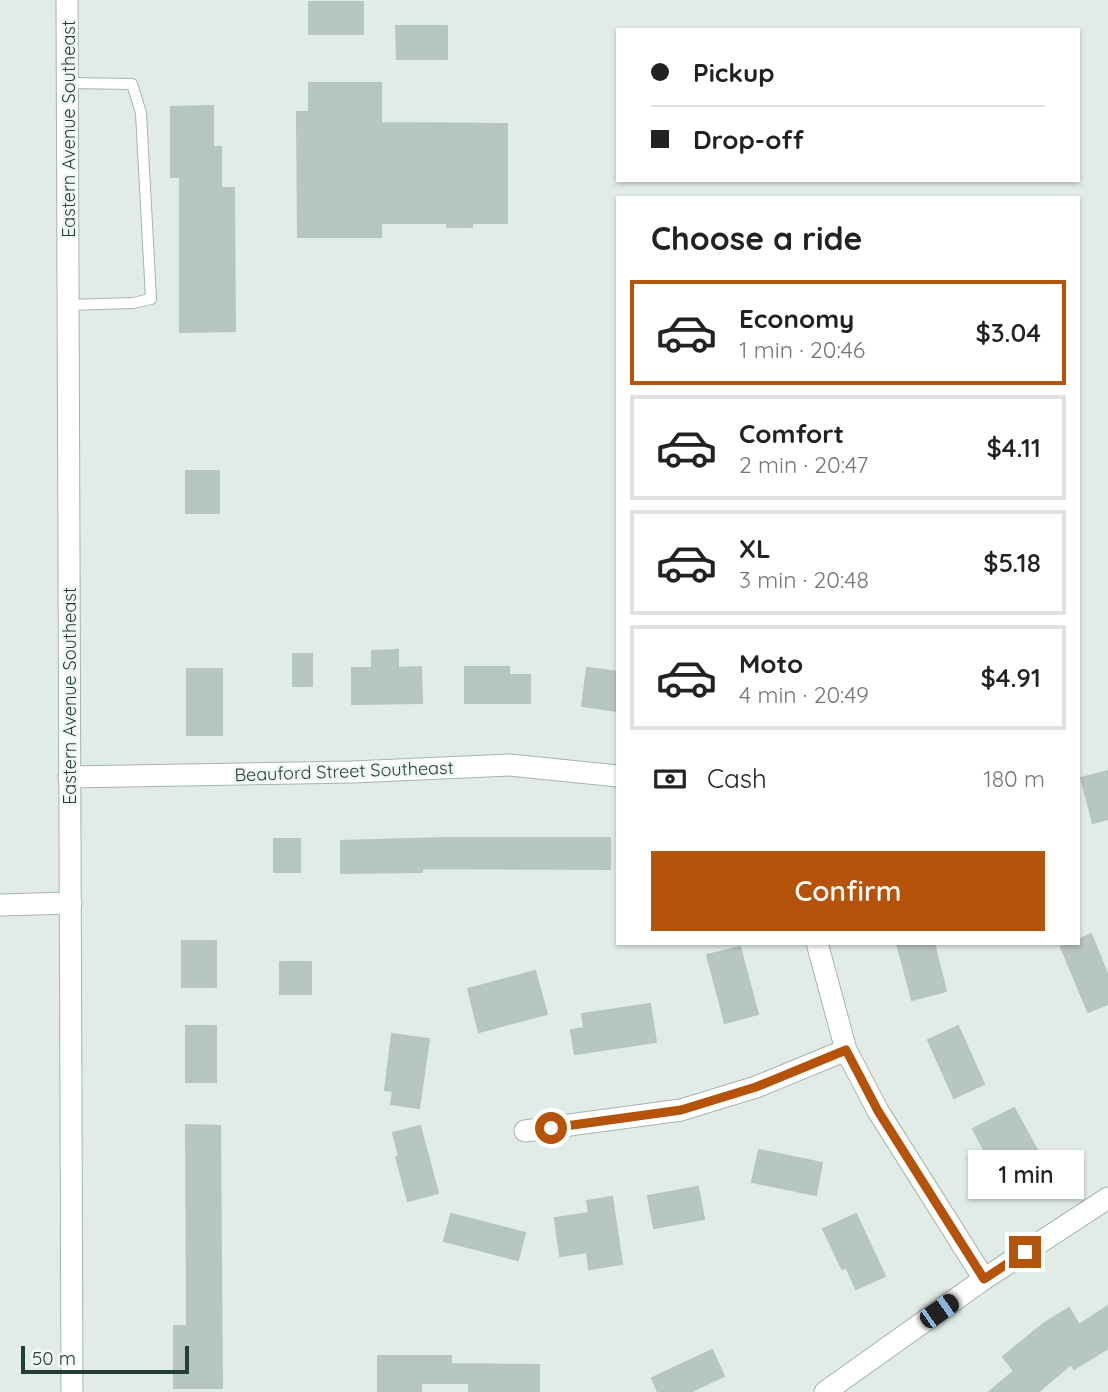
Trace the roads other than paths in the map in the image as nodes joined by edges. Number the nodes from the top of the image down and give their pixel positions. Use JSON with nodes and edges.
{"nodes":[{"id":1,"x":67,"y":0,"type":"edge"},
{"id":2,"x":68,"y":83,"type":"junction"},
{"id":3,"x":68,"y":305,"type":"junction"},
{"id":4,"x":616,"y":776,"type":"edge"},
{"id":5,"x":69,"y":777,"type":"junction"},
{"id":6,"x":71,"y":903,"type":"junction"},
{"id":7,"x":0,"y":905,"type":"edge"},
{"id":8,"x":818,"y":945,"type":"edge"},
{"id":9,"x":846,"y":1050,"type":"junction"},
{"id":10,"x":525,"y":1131,"type":"dead end"},
{"id":11,"x":1108,"y":1198,"type":"edge"},
{"id":12,"x":984,"y":1279,"type":"junction"},
{"id":13,"x":72,"y":1392,"type":"edge"},
{"id":14,"x":825,"y":1392,"type":"edge"}],
"edges":[{"from":1,"to":2,"type":"street","name":"Eastern Avenue Southeast"},
{"from":2,"to":3,"type":"street","name":"Eastern Avenue Southeast"},
{"from":2,"to":3,"type":"lane"},
{"from":3,"to":5,"type":"street","name":"Eastern Avenue Southeast"},
{"from":4,"to":5,"type":"street","name":"Beauford Street Southeast"},
{"from":5,"to":6,"type":"street","name":"Eastern Avenue Southeast"},
{"from":6,"to":7,"type":"street"},
{"from":6,"to":13,"type":"street","name":"Eastern Avenue Southeast"},
{"from":8,"to":9,"type":"street"},
{"from":9,"to":10,"type":"street"},
{"from":9,"to":12,"type":"street"},
{"from":11,"to":12,"type":"street"},
{"from":12,"to":14,"type":"street"}]}
